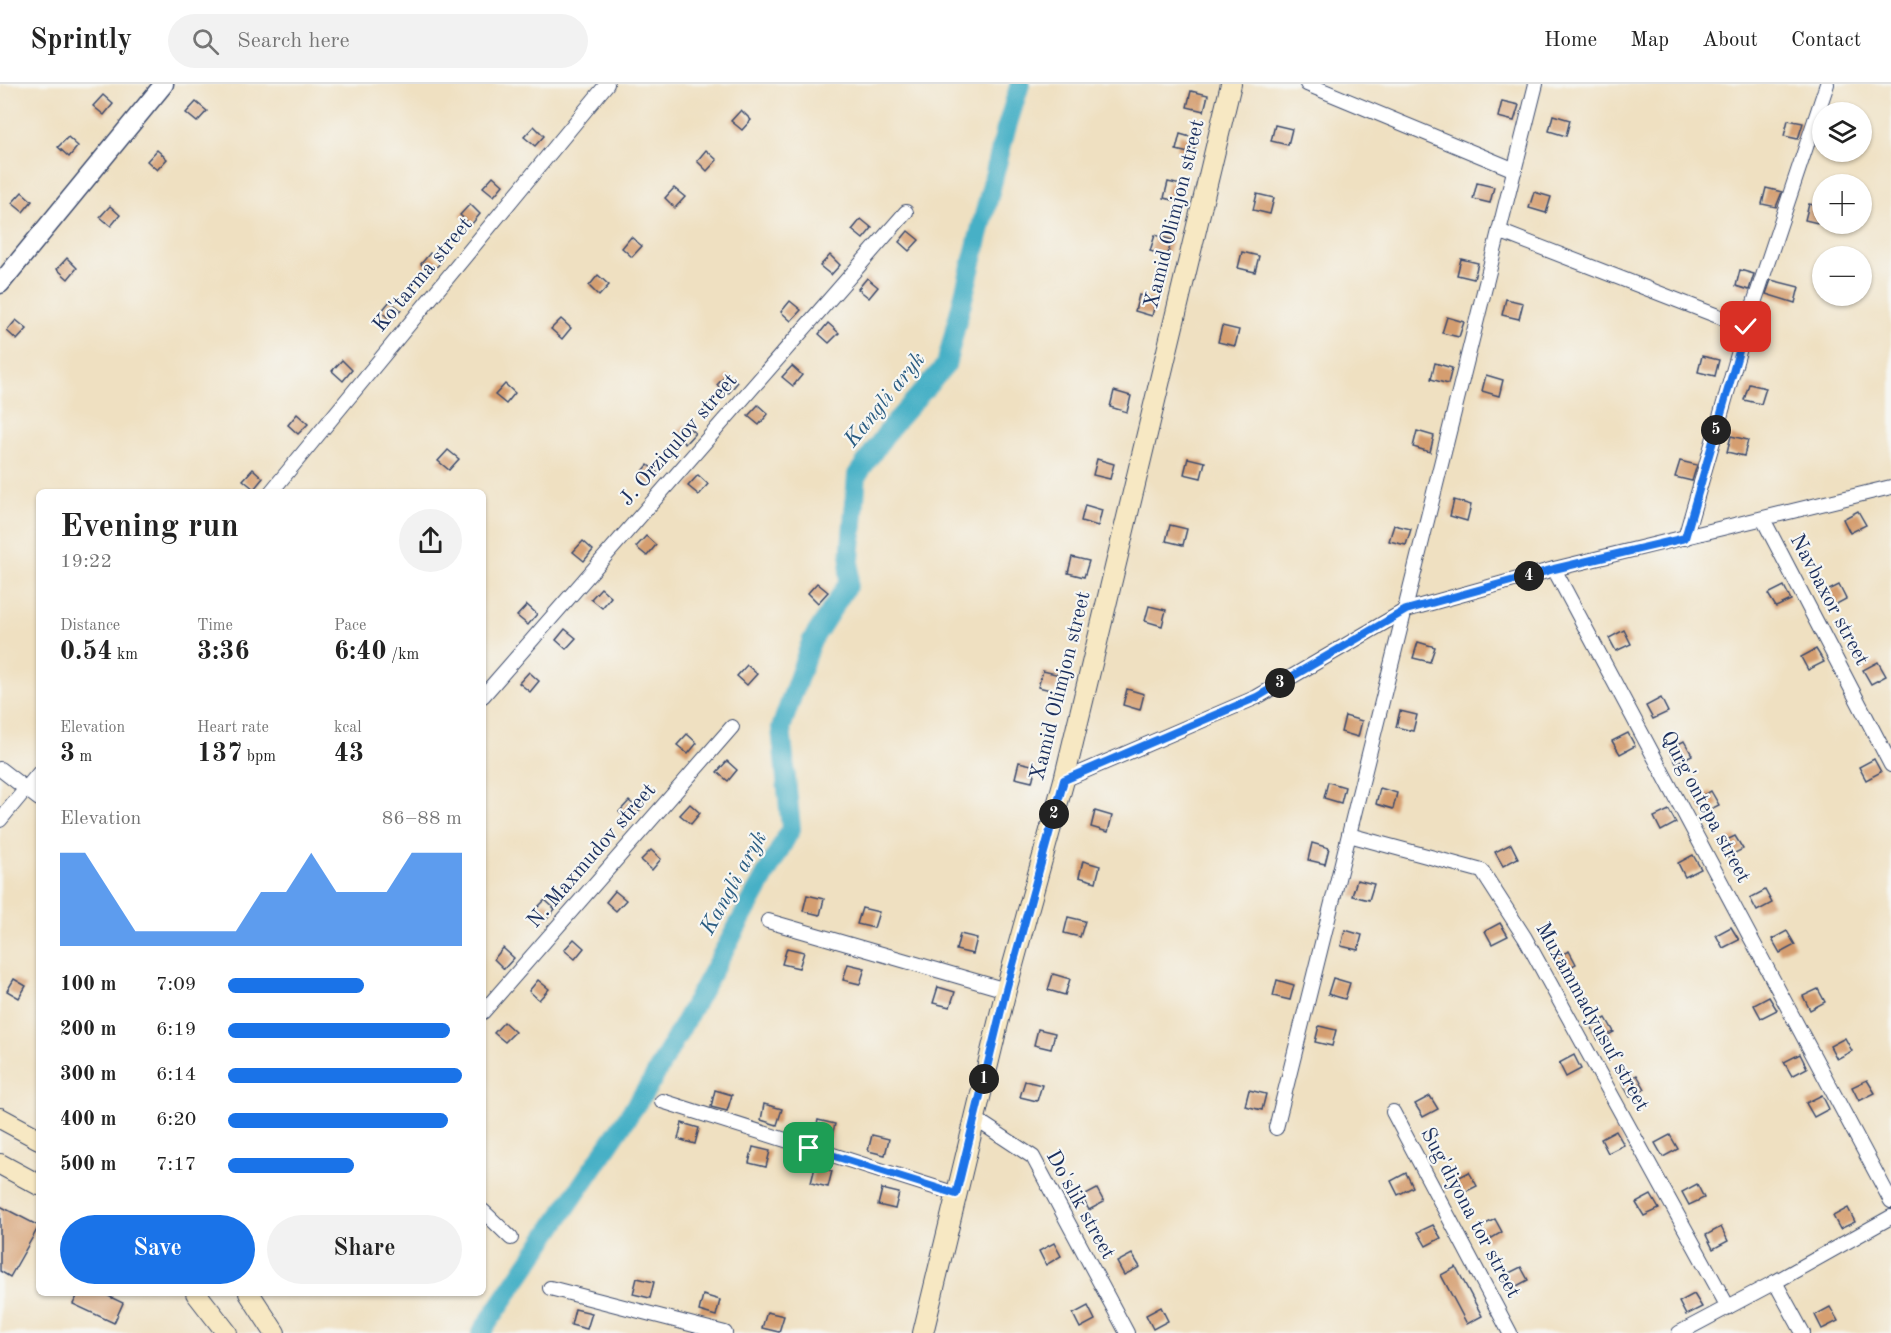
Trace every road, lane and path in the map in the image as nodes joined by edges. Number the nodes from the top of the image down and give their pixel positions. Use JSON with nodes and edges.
{"nodes":[{"id":1,"x":164,"y":84,"type":"edge"},
{"id":2,"x":607,"y":84,"type":"edge"},
{"id":3,"x":1231,"y":84,"type":"edge"},
{"id":4,"x":1307,"y":84,"type":"edge"},
{"id":5,"x":1536,"y":84,"type":"edge"},
{"id":6,"x":1827,"y":84,"type":"edge"},
{"id":7,"x":1515,"y":170,"type":"junction"},
{"id":8,"x":906,"y":212,"type":"dead end"},
{"id":9,"x":1499,"y":231,"type":"junction"},
{"id":10,"x":0,"y":284,"type":"edge"},
{"id":11,"x":1746,"y":327,"type":"junction"},
{"id":12,"x":1891,"y":487,"type":"edge"},
{"id":13,"x":273,"y":489,"type":"edge"},
{"id":14,"x":1763,"y":519,"type":"junction"},
{"id":15,"x":1685,"y":538,"type":"junction"},
{"id":16,"x":1554,"y":569,"type":"junction"},
{"id":17,"x":1406,"y":610,"type":"junction"},
{"id":18,"x":486,"y":693,"type":"edge"},
{"id":19,"x":732,"y":727,"type":"dead end"},
{"id":20,"x":1891,"y":765,"type":"edge"},
{"id":21,"x":0,"y":770,"type":"edge"},
{"id":22,"x":36,"y":777,"type":"edge"},
{"id":23,"x":1064,"y":780,"type":"junction"},
{"id":24,"x":25,"y":790,"type":"junction"},
{"id":25,"x":36,"y":798,"type":"edge"},
{"id":26,"x":0,"y":820,"type":"edge"},
{"id":27,"x":1349,"y":835,"type":"junction"},
{"id":28,"x":768,"y":921,"type":"dead end"},
{"id":29,"x":1006,"y":990,"type":"junction"},
{"id":30,"x":486,"y":1009,"type":"edge"},
{"id":31,"x":662,"y":1101,"type":"dead end"},
{"id":32,"x":1393,"y":1112,"type":"dead end"},
{"id":33,"x":0,"y":1118,"type":"edge"},
{"id":34,"x":974,"y":1118,"type":"junction"},
{"id":35,"x":1276,"y":1128,"type":"dead end"},
{"id":36,"x":36,"y":1137,"type":"edge"},
{"id":37,"x":0,"y":1164,"type":"edge"},
{"id":38,"x":36,"y":1183,"type":"edge"},
{"id":39,"x":956,"y":1194,"type":"junction"},
{"id":40,"x":1891,"y":1201,"type":"edge"},
{"id":41,"x":486,"y":1214,"type":"edge"},
{"id":42,"x":1891,"y":1217,"type":"edge"},
{"id":43,"x":511,"y":1238,"type":"dead end"},
{"id":44,"x":1775,"y":1282,"type":"junction"},
{"id":45,"x":550,"y":1288,"type":"dead end"},
{"id":46,"x":198,"y":1296,"type":"edge"},
{"id":47,"x":251,"y":1296,"type":"edge"},
{"id":48,"x":1728,"y":1306,"type":"junction"},
{"id":49,"x":227,"y":1333,"type":"edge"},
{"id":50,"x":275,"y":1333,"type":"edge"},
{"id":51,"x":725,"y":1333,"type":"edge"},
{"id":52,"x":923,"y":1333,"type":"edge"},
{"id":53,"x":1127,"y":1333,"type":"edge"},
{"id":54,"x":1510,"y":1333,"type":"edge"},
{"id":55,"x":1678,"y":1333,"type":"edge"},
{"id":56,"x":1803,"y":1333,"type":"edge"}],
"edges":[{"from":1,"to":10,"type":"street"},
{"from":2,"to":13,"type":"street","name":"Ko'tarma street"},
{"from":3,"to":23,"type":"main road","name":"Xamid Olimjon street"},
{"from":4,"to":7,"type":"street"},
{"from":5,"to":7,"type":"street"},
{"from":6,"to":11,"type":"street"},
{"from":7,"to":9,"type":"street"},
{"from":8,"to":18,"type":"street","name":"J. Orziqulov street"},
{"from":9,"to":11,"type":"street"},
{"from":9,"to":17,"type":"street"},
{"from":11,"to":15,"type":"street"},
{"from":12,"to":14,"type":"street"},
{"from":14,"to":15,"type":"street"},
{"from":14,"to":20,"type":"street","name":"Navbaxor street"},
{"from":15,"to":16,"type":"street"},
{"from":16,"to":17,"type":"street"},
{"from":16,"to":40,"type":"street","name":"Qurg'ontepa street"},
{"from":17,"to":23,"type":"street"},
{"from":17,"to":27,"type":"street"},
{"from":19,"to":30,"type":"street","name":"N. Maxmudov street"},
{"from":21,"to":24,"type":"street"},
{"from":22,"to":24,"type":"street"},
{"from":23,"to":29,"type":"main road","name":"Xamid Olimjon street"},
{"from":24,"to":25,"type":"street"},
{"from":24,"to":26,"type":"street"},
{"from":27,"to":35,"type":"street"},
{"from":27,"to":48,"type":"street","name":"Muxammadyusuf street"},
{"from":28,"to":29,"type":"street"},
{"from":29,"to":34,"type":"main road","name":"Xamid Olimjon street"},
{"from":31,"to":39,"type":"street"},
{"from":32,"to":54,"type":"street","name":"Sug'diyona tor street"},
{"from":33,"to":36,"type":"main road"},
{"from":34,"to":39,"type":"main road","name":"Xamid Olimjon street"},
{"from":34,"to":53,"type":"street","name":"Do'slik street"},
{"from":37,"to":38,"type":"main road"},
{"from":39,"to":52,"type":"main road","name":"Xamid Olimjon street"},
{"from":41,"to":43,"type":"street"},
{"from":42,"to":44,"type":"street"},
{"from":44,"to":48,"type":"street"},
{"from":44,"to":56,"type":"street"},
{"from":45,"to":51,"type":"street"},
{"from":46,"to":49,"type":"main road"},
{"from":47,"to":50,"type":"main road"},
{"from":48,"to":55,"type":"street"}]}
